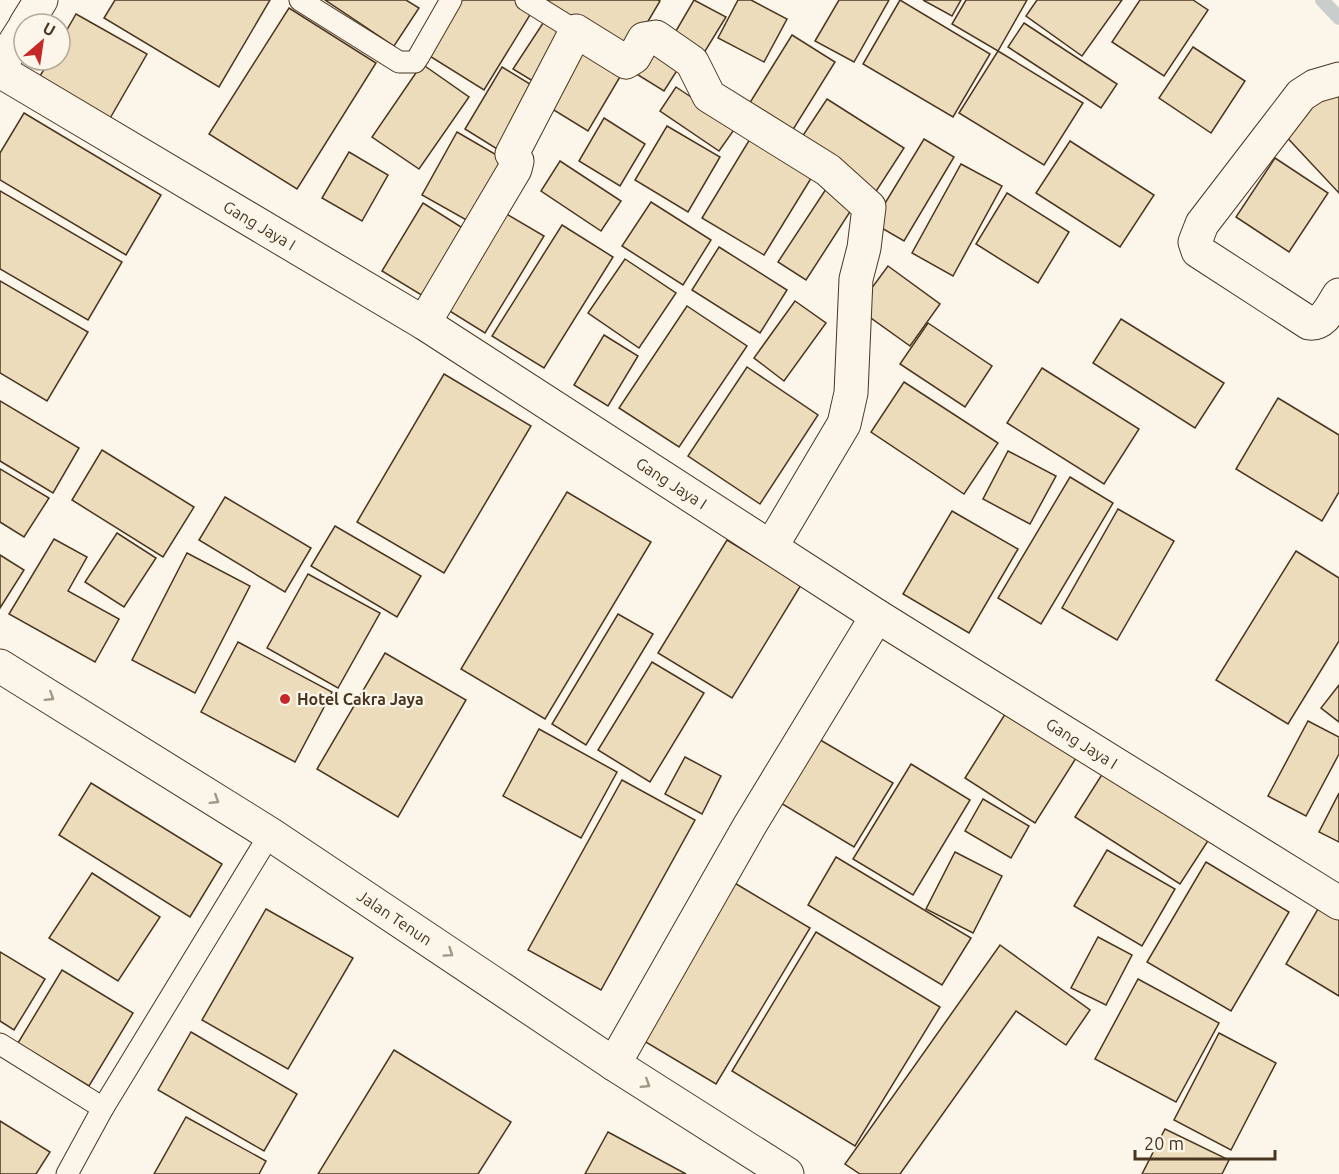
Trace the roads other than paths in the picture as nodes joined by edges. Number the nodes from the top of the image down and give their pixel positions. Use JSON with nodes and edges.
{"nodes":[{"id":1,"x":300,"y":0,"type":"edge"},
{"id":2,"x":451,"y":0,"type":"edge"},
{"id":3,"x":526,"y":0,"type":"edge"},
{"id":4,"x":576,"y":32,"type":"junction"},
{"id":5,"x":12,"y":48,"type":"edge"},
{"id":6,"x":0,"y":68,"type":"edge"},
{"id":7,"x":1339,"y":79,"type":"edge"},
{"id":8,"x":1339,"y":296,"type":"edge"},
{"id":9,"x":424,"y":323,"type":"junction"},
{"id":10,"x":771,"y":547,"type":"junction"},
{"id":11,"x":877,"y":616,"type":"junction"},
{"id":12,"x":0,"y":666,"type":"edge"},
{"id":13,"x":270,"y":834,"type":"junction"},
{"id":14,"x":1339,"y":903,"type":"edge"},
{"id":15,"x":0,"y":1044,"type":"edge"},
{"id":16,"x":614,"y":1064,"type":"junction"},
{"id":17,"x":103,"y":1108,"type":"junction"},
{"id":18,"x":67,"y":1174,"type":"edge"},
{"id":19,"x":788,"y":1174,"type":"edge"}],
"edges":[{"from":1,"to":2,"type":"lane"},
{"from":3,"to":4,"type":"lane"},
{"from":4,"to":9,"type":"street"},
{"from":4,"to":10,"type":"street"},
{"from":5,"to":6,"type":"street"},
{"from":6,"to":9,"type":"street","name":"Gang Jaya I"},
{"from":7,"to":8,"type":"street"},
{"from":9,"to":10,"type":"street","name":"Gang Jaya I"},
{"from":10,"to":11,"type":"street","name":"Gang Jaya I"},
{"from":11,"to":14,"type":"street","name":"Gang Jaya I"},
{"from":11,"to":16,"type":"street"},
{"from":12,"to":13,"type":"street","name":"Jalan Tenun","one_way":true},
{"from":13,"to":16,"type":"street","name":"Jalan Tenun","one_way":true},
{"from":13,"to":17,"type":"lane"},
{"from":15,"to":17,"type":"lane"},
{"from":16,"to":19,"type":"street","name":"Jalan Tenun","one_way":true},
{"from":17,"to":18,"type":"lane"}]}
